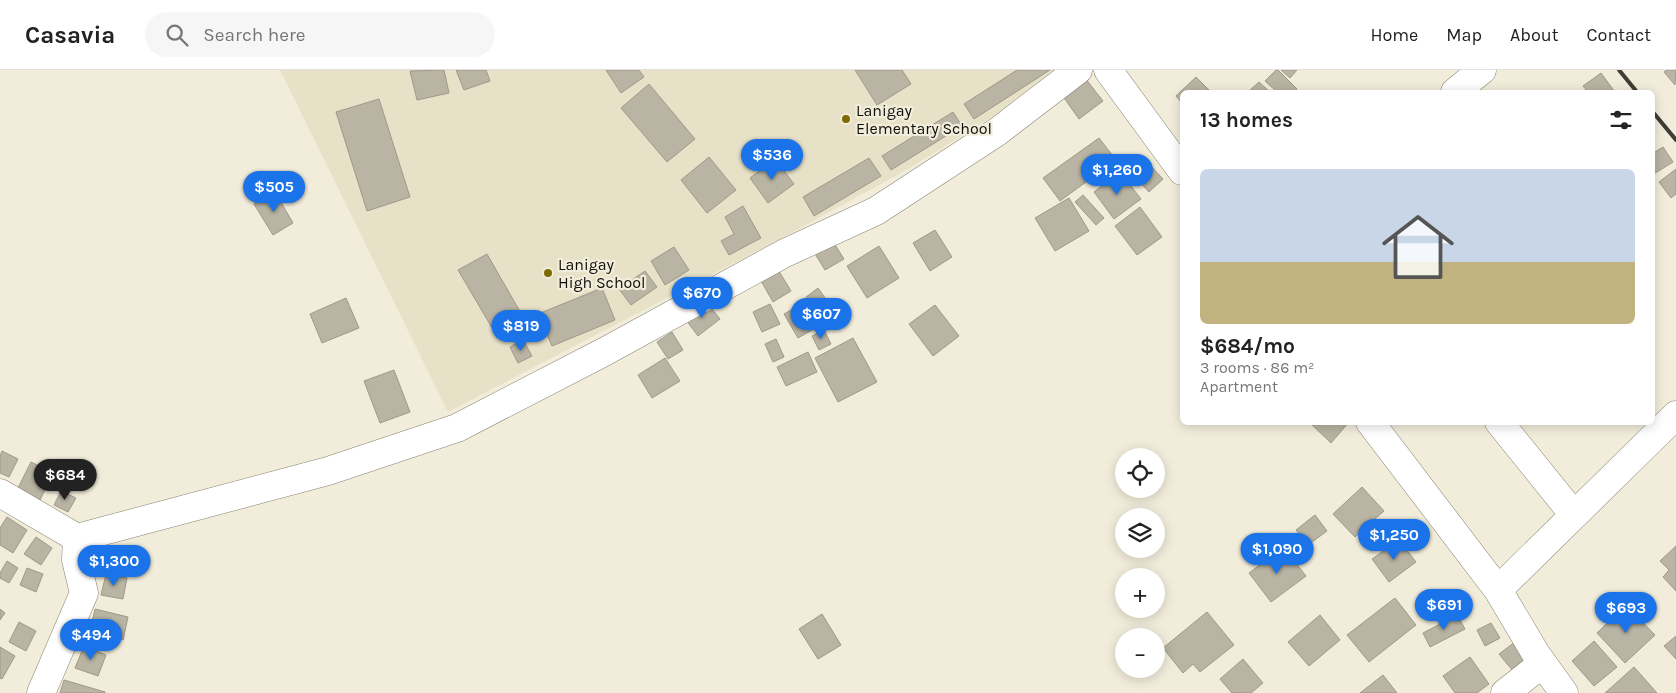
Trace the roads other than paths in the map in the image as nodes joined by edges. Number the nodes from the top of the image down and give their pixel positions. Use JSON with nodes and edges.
{"nodes":[{"id":1,"x":1078,"y":70,"type":"edge"},
{"id":2,"x":1108,"y":70,"type":"edge"},
{"id":3,"x":1482,"y":70,"type":"edge"},
{"id":4,"x":1457,"y":90,"type":"edge"},
{"id":5,"x":1180,"y":168,"type":"edge"},
{"id":6,"x":1676,"y":416,"type":"edge"},
{"id":7,"x":1372,"y":425,"type":"edge"},
{"id":8,"x":1501,"y":425,"type":"edge"},
{"id":9,"x":0,"y":493,"type":"edge"},
{"id":10,"x":1574,"y":516,"type":"junction"},
{"id":11,"x":77,"y":538,"type":"junction"},
{"id":12,"x":1498,"y":590,"type":"junction"},
{"id":13,"x":1542,"y":664,"type":"junction"},
{"id":14,"x":41,"y":693,"type":"edge"},
{"id":15,"x":1505,"y":693,"type":"edge"},
{"id":16,"x":1564,"y":693,"type":"edge"}],
"edges":[{"from":1,"to":11,"type":"street"},
{"from":2,"to":5,"type":"street"},
{"from":3,"to":4,"type":"street"},
{"from":6,"to":10,"type":"street"},
{"from":7,"to":12,"type":"street"},
{"from":8,"to":10,"type":"street"},
{"from":9,"to":11,"type":"street"},
{"from":10,"to":12,"type":"street"},
{"from":11,"to":14,"type":"street"},
{"from":12,"to":13,"type":"street"},
{"from":13,"to":15,"type":"street"},
{"from":13,"to":16,"type":"street"}]}
